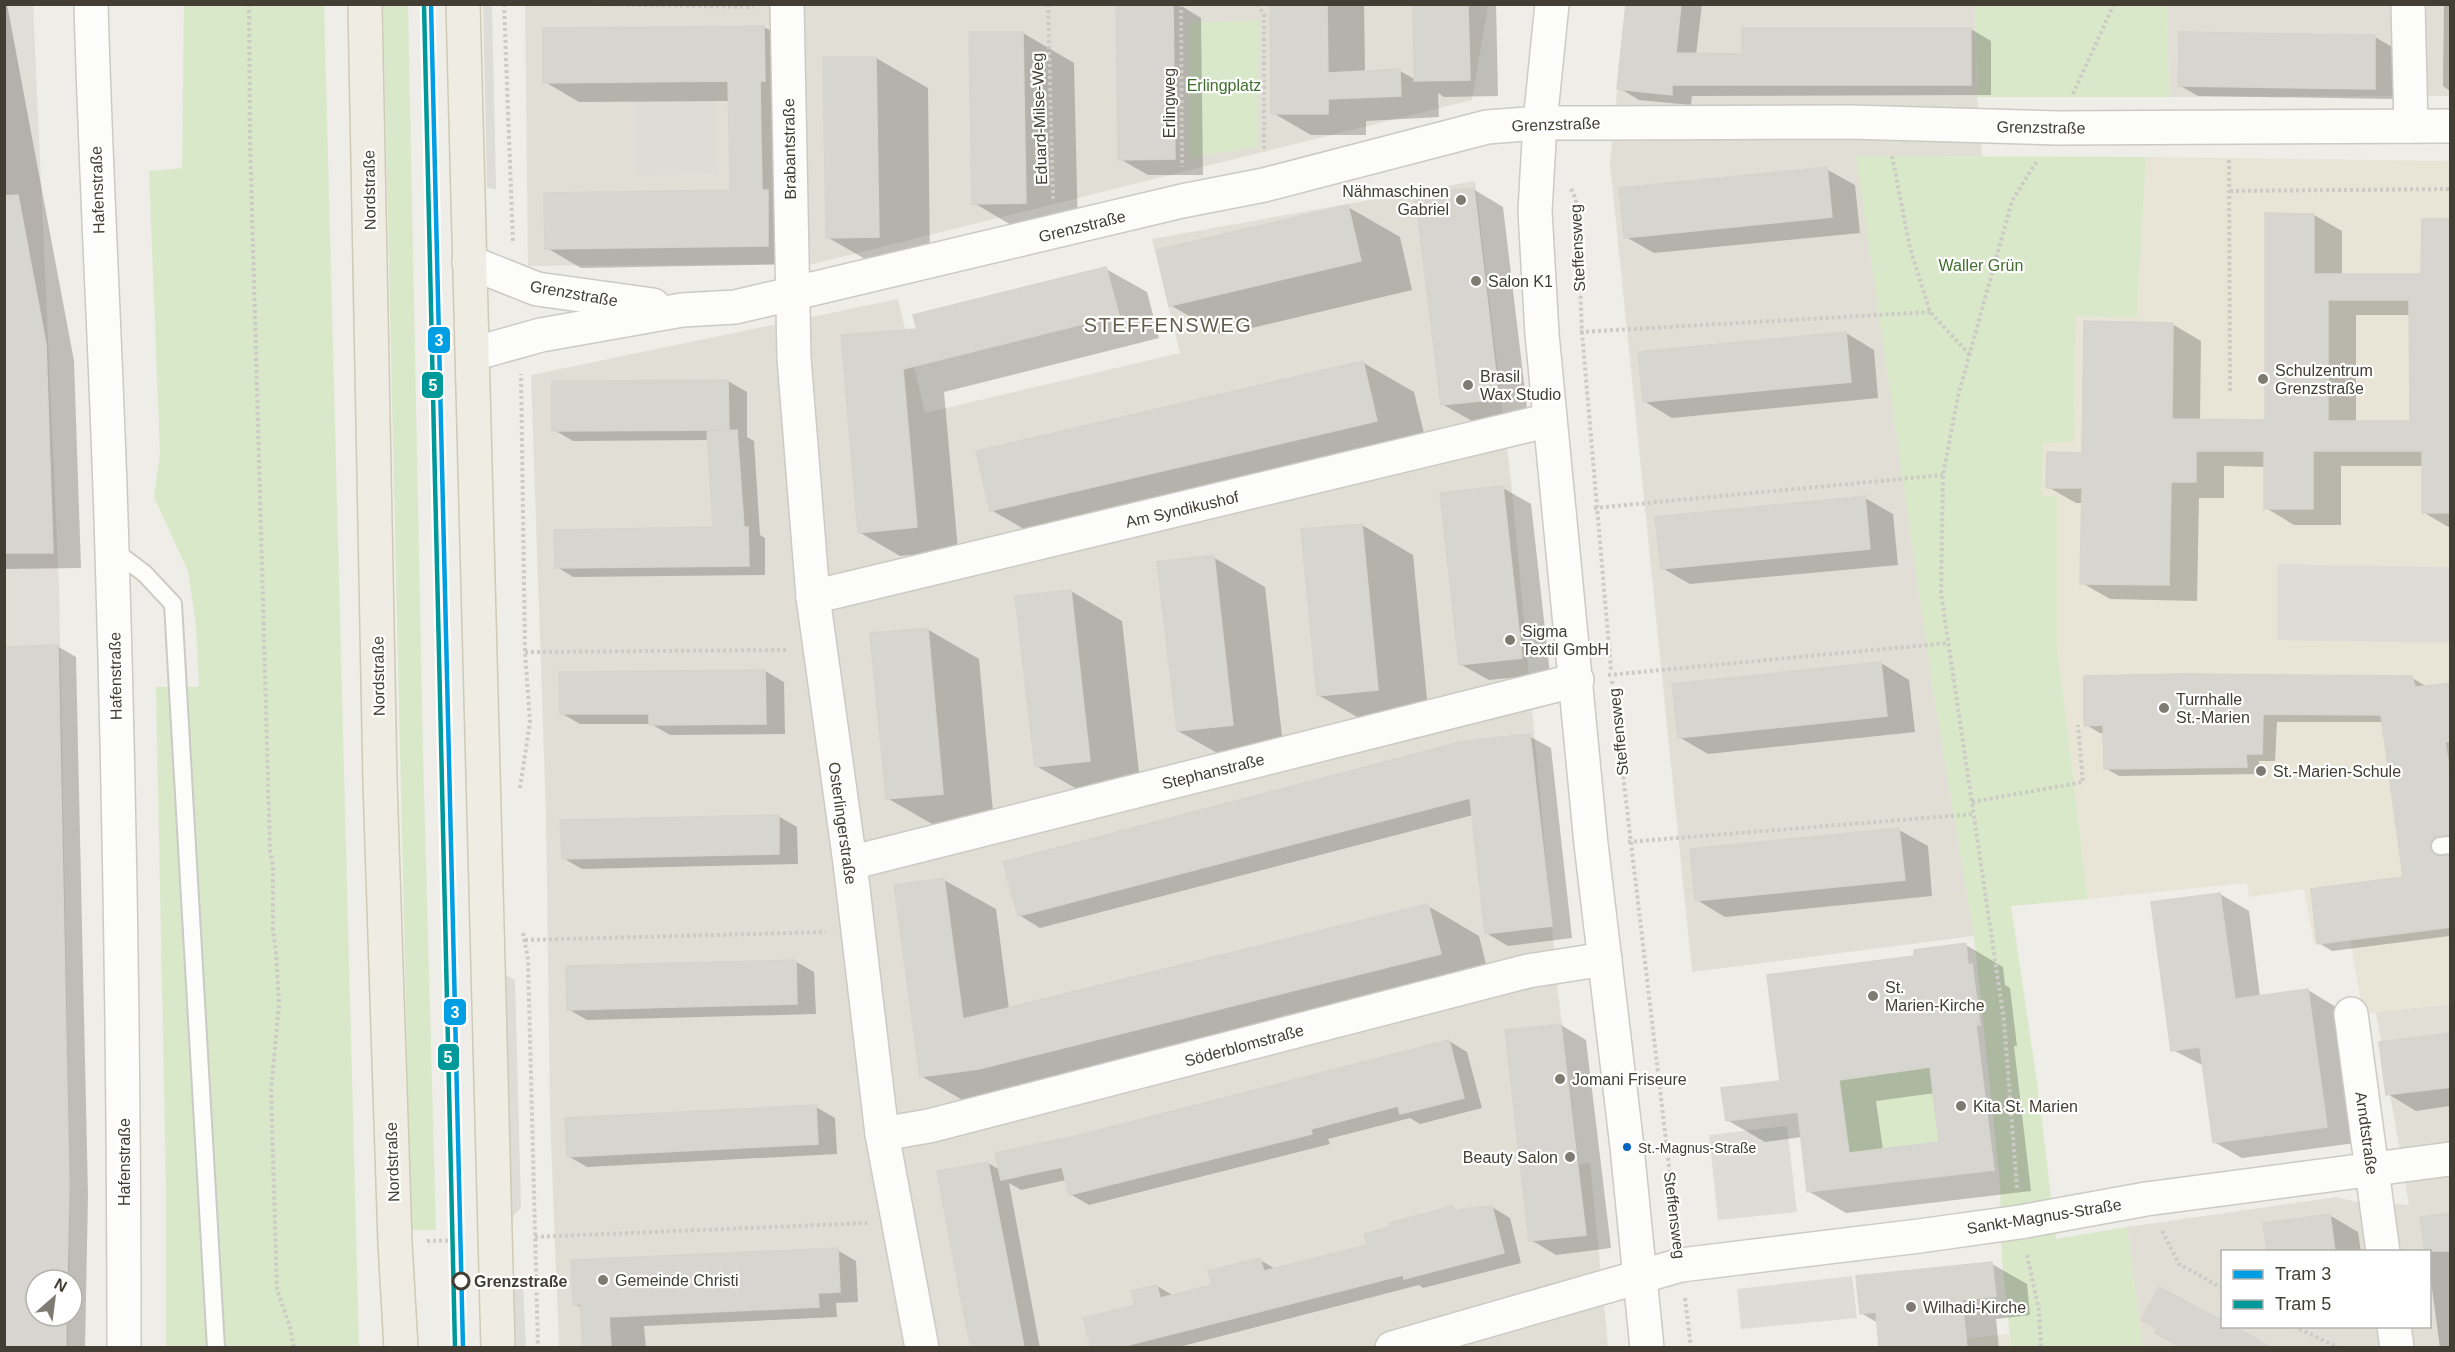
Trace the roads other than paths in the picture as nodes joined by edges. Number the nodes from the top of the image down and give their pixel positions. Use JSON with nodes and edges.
{"nodes":[{"id":1,"x":91,"y":4,"type":"edge"},
{"id":2,"x":365,"y":4,"type":"edge"},
{"id":3,"x":463,"y":4,"type":"edge"},
{"id":4,"x":1552,"y":4,"type":"edge"},
{"id":5,"x":2408,"y":4,"type":"edge"},
{"id":6,"x":795,"y":6,"type":"edge"},
{"id":7,"x":1540,"y":123,"type":"junction"},
{"id":8,"x":2411,"y":126,"type":"junction"},
{"id":9,"x":2451,"y":126,"type":"edge"},
{"id":10,"x":469,"y":262,"type":"junction"},
{"id":11,"x":791,"y":294,"type":"junction"},
{"id":12,"x":682,"y":310,"type":"junction"},
{"id":13,"x":473,"y":354,"type":"junction"},
{"id":14,"x":1550,"y":420,"type":"junction"},
{"id":15,"x":112,"y":549,"type":"junction"},
{"id":16,"x":813,"y":597,"type":"junction"},
{"id":17,"x":1577,"y":680,"type":"junction"},
{"id":18,"x":850,"y":863,"type":"junction"},
{"id":19,"x":1605,"y":959,"type":"junction"},
{"id":20,"x":2351,"y":1014,"type":"dead end"},
{"id":21,"x":882,"y":1134,"type":"junction"},
{"id":22,"x":2451,"y":1159,"type":"edge"},
{"id":23,"x":2371,"y":1169,"type":"junction"},
{"id":24,"x":2383,"y":1250,"type":"edge"},
{"id":25,"x":1639,"y":1278,"type":"junction"},
{"id":26,"x":2394,"y":1328,"type":"edge"},
{"id":27,"x":124,"y":1347,"type":"edge"},
{"id":28,"x":216,"y":1347,"type":"edge"},
{"id":29,"x":401,"y":1347,"type":"edge"},
{"id":30,"x":498,"y":1347,"type":"edge"},
{"id":31,"x":922,"y":1347,"type":"edge"},
{"id":32,"x":1392,"y":1347,"type":"edge"},
{"id":33,"x":1647,"y":1347,"type":"edge"},
{"id":34,"x":2397,"y":1347,"type":"edge"}],
"edges":[{"from":1,"to":15,"type":"street","name":"Hafenstraße"},
{"from":2,"to":29,"type":"main road","name":"Nordstraße"},
{"from":3,"to":10,"type":"main road"},
{"from":4,"to":7,"type":"street"},
{"from":5,"to":8,"type":"street"},
{"from":6,"to":11,"type":"street","name":"Brabantstraße"},
{"from":7,"to":8,"type":"street","name":"Grenzstraße"},
{"from":7,"to":11,"type":"street","name":"Grenzstraße"},
{"from":7,"to":14,"type":"street"},
{"from":8,"to":9,"type":"street","name":"Grenzstraße"},
{"from":10,"to":12,"type":"street","name":"Grenzstraße"},
{"from":10,"to":13,"type":"main road"},
{"from":11,"to":12,"type":"street","name":"Grenzstraße"},
{"from":11,"to":16,"type":"street","name":"Osterlingerstraße"},
{"from":12,"to":13,"type":"street","name":"Grenzstraße"},
{"from":13,"to":30,"type":"main road"},
{"from":14,"to":16,"type":"street","name":"Am Syndikushof"},
{"from":14,"to":17,"type":"street"},
{"from":15,"to":27,"type":"street","name":"Hafenstraße"},
{"from":15,"to":28,"type":"lane"},
{"from":16,"to":18,"type":"street","name":"Osterlingerstraße"},
{"from":17,"to":18,"type":"street","name":"Stephanstraße"},
{"from":17,"to":19,"type":"street"},
{"from":18,"to":21,"type":"street","name":"Osterlingerstraße"},
{"from":19,"to":21,"type":"street","name":"Söderblomstraße"},
{"from":19,"to":25,"type":"street"},
{"from":20,"to":23,"type":"street","name":"Arndtstraße"},
{"from":21,"to":31,"type":"street","name":"Osterlingerstraße"},
{"from":22,"to":23,"type":"street","name":"Sankt-Magnus-Straße"},
{"from":23,"to":24,"type":"street","name":"Arndtstraße"},
{"from":23,"to":25,"type":"street","name":"Sankt-Magnus-Straße"},
{"from":25,"to":32,"type":"street","name":"Sankt-Magnus-Straße"},
{"from":25,"to":33,"type":"street"},
{"from":26,"to":34,"type":"street"}]}
